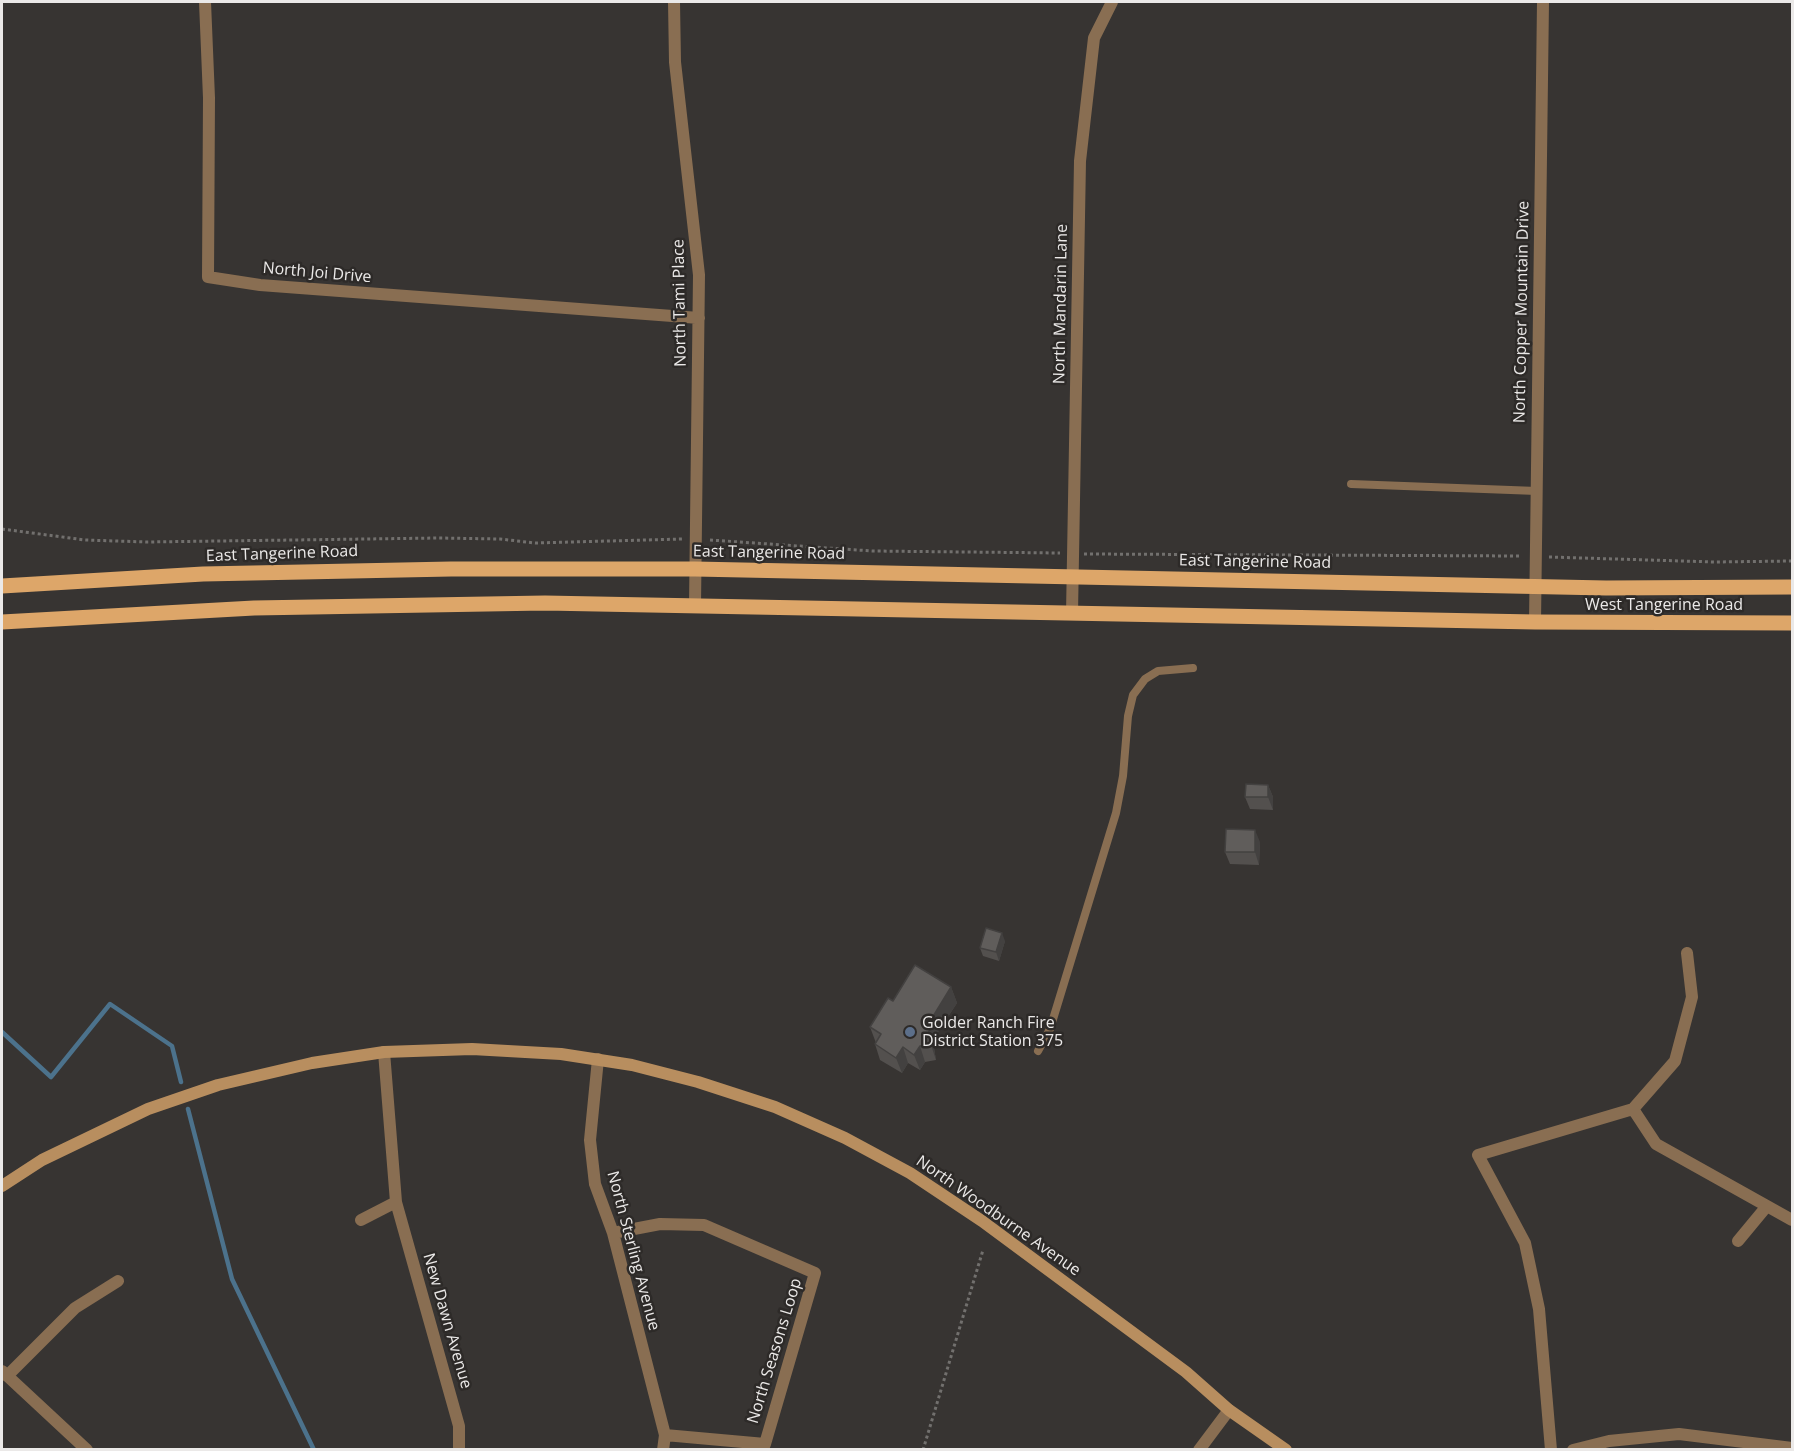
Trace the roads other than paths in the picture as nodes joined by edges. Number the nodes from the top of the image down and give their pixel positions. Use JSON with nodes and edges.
{"nodes":[{"id":1,"x":205,"y":2,"type":"edge"},
{"id":2,"x":674,"y":2,"type":"edge"},
{"id":3,"x":1112,"y":2,"type":"edge"},
{"id":4,"x":1543,"y":2,"type":"edge"},
{"id":5,"x":699,"y":318,"type":"junction"},
{"id":6,"x":1351,"y":484,"type":"dead end"},
{"id":7,"x":1537,"y":491,"type":"junction"},
{"id":8,"x":695,"y":569,"type":"junction"},
{"id":9,"x":1072,"y":577,"type":"junction"},
{"id":10,"x":2,"y":586,"type":"edge"},
{"id":11,"x":1535,"y":586,"type":"junction"},
{"id":12,"x":1792,"y":587,"type":"edge"},
{"id":13,"x":695,"y":605,"type":"junction"},
{"id":14,"x":1072,"y":613,"type":"junction"},
{"id":15,"x":2,"y":622,"type":"edge"},
{"id":16,"x":1535,"y":622,"type":"junction"},
{"id":17,"x":1792,"y":622,"type":"edge"},
{"id":18,"x":1193,"y":668,"type":"dead end"},
{"id":19,"x":1687,"y":953,"type":"dead end"},
{"id":20,"x":1038,"y":1051,"type":"dead end"},
{"id":21,"x":384,"y":1052,"type":"junction"},
{"id":22,"x":597,"y":1059,"type":"junction"},
{"id":23,"x":1633,"y":1109,"type":"junction"},
{"id":24,"x":2,"y":1186,"type":"edge"},
{"id":25,"x":396,"y":1202,"type":"junction"},
{"id":26,"x":1767,"y":1206,"type":"junction"},
{"id":27,"x":361,"y":1220,"type":"dead end"},
{"id":28,"x":1792,"y":1220,"type":"edge"},
{"id":29,"x":613,"y":1233,"type":"junction"},
{"id":30,"x":1738,"y":1240,"type":"dead end"},
{"id":31,"x":118,"y":1281,"type":"dead end"},
{"id":32,"x":4,"y":1373,"type":"edge"},
{"id":33,"x":1229,"y":1410,"type":"junction"},
{"id":34,"x":665,"y":1435,"type":"junction"},
{"id":35,"x":1792,"y":1448,"type":"edge"},
{"id":36,"x":87,"y":1449,"type":"edge"},
{"id":37,"x":459,"y":1449,"type":"edge"},
{"id":38,"x":663,"y":1449,"type":"edge"},
{"id":39,"x":1199,"y":1449,"type":"edge"},
{"id":40,"x":1286,"y":1449,"type":"edge"},
{"id":41,"x":1551,"y":1449,"type":"edge"},
{"id":42,"x":1573,"y":1449,"type":"edge"}],
"edges":[{"from":1,"to":5,"type":"street","name":"North Joi Drive"},
{"from":2,"to":5,"type":"street","name":"North Tami Place"},
{"from":3,"to":9,"type":"street","name":"North Mandarin Lane"},
{"from":4,"to":7,"type":"street","name":"North Copper Mountain Drive"},
{"from":5,"to":8,"type":"street","name":"North Tami Place"},
{"from":6,"to":7,"type":"lane"},
{"from":7,"to":11,"type":"street","name":"North Copper Mountain Drive"},
{"from":8,"to":9,"type":"main road","name":"East Tangerine Road"},
{"from":8,"to":10,"type":"main road","name":"East Tangerine Road"},
{"from":8,"to":13,"type":"street","name":"North Tami Place"},
{"from":9,"to":11,"type":"main road","name":"East Tangerine Road"},
{"from":9,"to":14,"type":"street","name":"North Mandarin Lane"},
{"from":11,"to":12,"type":"main road","name":"West Tangerine Road"},
{"from":11,"to":16,"type":"street","name":"North Copper Mountain Drive"},
{"from":13,"to":14,"type":"main road"},
{"from":13,"to":15,"type":"main road"},
{"from":14,"to":16,"type":"main road"},
{"from":16,"to":17,"type":"main road","name":"West Tangerine Road"},
{"from":18,"to":20,"type":"lane"},
{"from":19,"to":23,"type":"street"},
{"from":21,"to":22,"type":"street","name":"North Woodburne Avenue"},
{"from":21,"to":24,"type":"street","name":"North Woodburne Avenue"},
{"from":21,"to":25,"type":"street","name":"New Dawn Avenue"},
{"from":22,"to":29,"type":"street","name":"North Sterling Avenue"},
{"from":22,"to":33,"type":"street","name":"North Woodburne Avenue"},
{"from":23,"to":26,"type":"street"},
{"from":23,"to":41,"type":"street"},
{"from":25,"to":27,"type":"street"},
{"from":25,"to":37,"type":"street","name":"New Dawn Avenue"},
{"from":26,"to":28,"type":"street"},
{"from":26,"to":30,"type":"street"},
{"from":29,"to":34,"type":"street","name":"North Sterling Avenue"},
{"from":29,"to":34,"type":"street","name":"North Seasons Loop"},
{"from":31,"to":32,"type":"street"},
{"from":32,"to":36,"type":"street"},
{"from":33,"to":39,"type":"street"},
{"from":33,"to":40,"type":"street","name":"North Woodburne Avenue"},
{"from":34,"to":38,"type":"street","name":"North Sterling Avenue"},
{"from":35,"to":42,"type":"street"}]}
